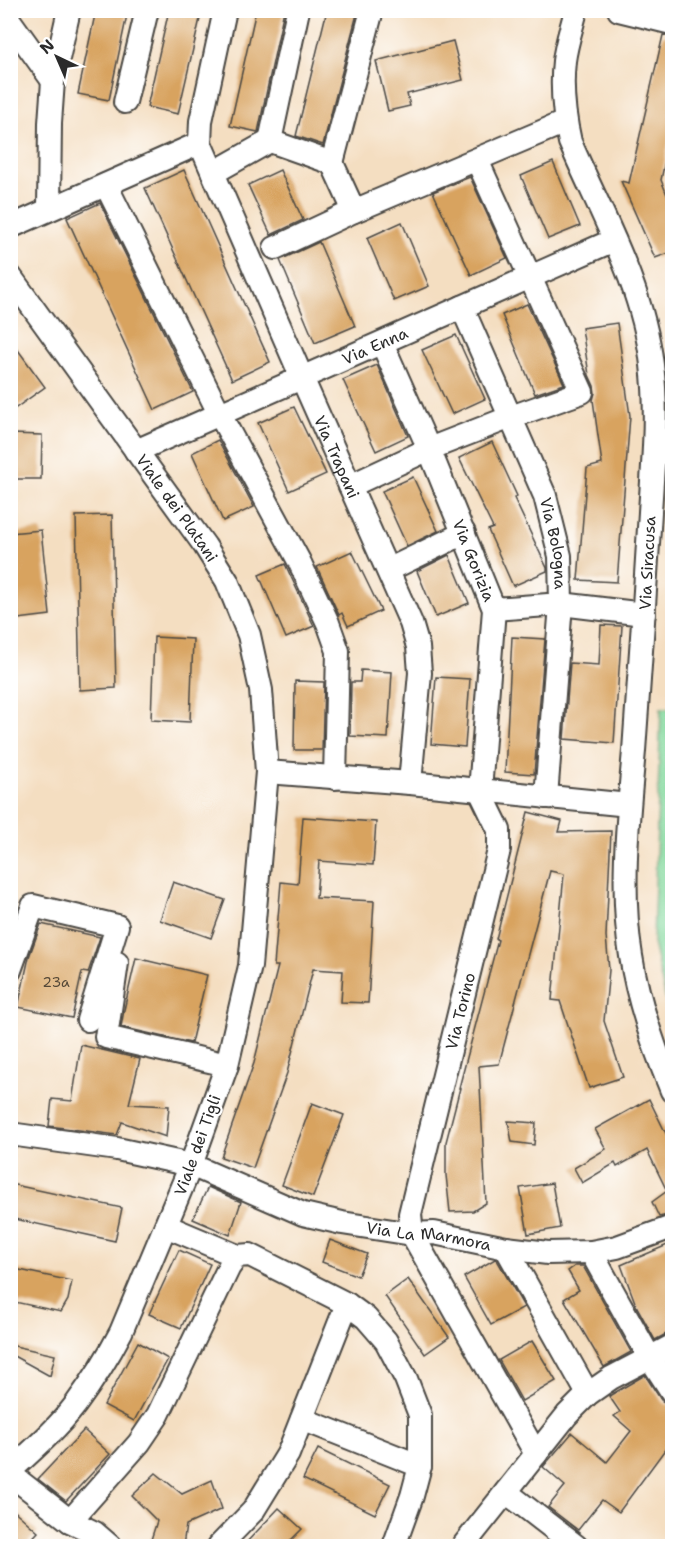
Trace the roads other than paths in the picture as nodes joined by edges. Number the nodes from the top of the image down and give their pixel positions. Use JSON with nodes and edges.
{"nodes":[{"id":1,"x":69,"y":10,"type":"edge"},
{"id":2,"x":147,"y":10,"type":"edge"},
{"id":3,"x":225,"y":10,"type":"edge"},
{"id":4,"x":298,"y":10,"type":"edge"},
{"id":5,"x":372,"y":10,"type":"edge"},
{"id":6,"x":576,"y":10,"type":"edge"},
{"id":7,"x":619,"y":10,"type":"edge"},
{"id":8,"x":10,"y":21,"type":"edge"},
{"id":9,"x":672,"y":23,"type":"edge"},
{"id":10,"x":53,"y":81,"type":"junction"},
{"id":11,"x":125,"y":102,"type":"dead end"},
{"id":12,"x":565,"y":122,"type":"junction"},
{"id":13,"x":270,"y":141,"type":"junction"},
{"id":14,"x":200,"y":143,"type":"junction"},
{"id":15,"x":477,"y":160,"type":"junction"},
{"id":16,"x":332,"y":164,"type":"junction"},
{"id":17,"x":213,"y":173,"type":"junction"},
{"id":18,"x":106,"y":185,"type":"junction"},
{"id":19,"x":49,"y":209,"type":"junction"},
{"id":20,"x":354,"y":211,"type":"junction"},
{"id":21,"x":10,"y":227,"type":"edge"},
{"id":22,"x":614,"y":240,"type":"junction"},
{"id":23,"x":275,"y":248,"type":"dead end"},
{"id":24,"x":10,"y":276,"type":"edge"},
{"id":25,"x":529,"y":276,"type":"junction"},
{"id":26,"x":462,"y":307,"type":"junction"},
{"id":27,"x":382,"y":343,"type":"junction"},
{"id":28,"x":302,"y":378,"type":"junction"},
{"id":29,"x":220,"y":415,"type":"junction"},
{"id":30,"x":511,"y":417,"type":"junction"},
{"id":31,"x":429,"y":449,"type":"junction"},
{"id":32,"x":136,"y":451,"type":"junction"},
{"id":33,"x":350,"y":486,"type":"junction"},
{"id":34,"x":464,"y":533,"type":"junction"},
{"id":35,"x":388,"y":570,"type":"junction"},
{"id":36,"x":561,"y":604,"type":"junction"},
{"id":37,"x":494,"y":609,"type":"junction"},
{"id":38,"x":644,"y":614,"type":"junction"},
{"id":39,"x":267,"y":772,"type":"junction"},
{"id":40,"x":335,"y":778,"type":"junction"},
{"id":41,"x":410,"y":783,"type":"junction"},
{"id":42,"x":480,"y":791,"type":"junction"},
{"id":43,"x":546,"y":797,"type":"junction"},
{"id":44,"x":629,"y":805,"type":"junction"},
{"id":45,"x":117,"y":926,"type":"junction"},
{"id":46,"x":10,"y":970,"type":"edge"},
{"id":47,"x":88,"y":1020,"type":"dead end"},
{"id":48,"x":227,"y":1065,"type":"junction"},
{"id":49,"x":672,"y":1091,"type":"edge"},
{"id":50,"x":10,"y":1134,"type":"edge"},
{"id":51,"x":191,"y":1165,"type":"junction"},
{"id":52,"x":166,"y":1226,"type":"junction"},
{"id":53,"x":672,"y":1227,"type":"edge"},
{"id":54,"x":412,"y":1234,"type":"junction"},
{"id":55,"x":506,"y":1248,"type":"junction"},
{"id":56,"x":591,"y":1252,"type":"junction"},
{"id":57,"x":237,"y":1256,"type":"junction"},
{"id":58,"x":347,"y":1304,"type":"junction"},
{"id":59,"x":672,"y":1346,"type":"edge"},
{"id":60,"x":650,"y":1358,"type":"junction"},
{"id":61,"x":672,"y":1392,"type":"edge"},
{"id":62,"x":588,"y":1394,"type":"junction"},
{"id":63,"x":302,"y":1419,"type":"junction"},
{"id":64,"x":536,"y":1454,"type":"junction"},
{"id":65,"x":420,"y":1466,"type":"junction"},
{"id":66,"x":10,"y":1473,"type":"edge"},
{"id":67,"x":506,"y":1492,"type":"junction"},
{"id":68,"x":70,"y":1521,"type":"junction"},
{"id":69,"x":549,"y":1539,"type":"edge"},
{"id":70,"x":110,"y":1546,"type":"edge"},
{"id":71,"x":219,"y":1546,"type":"edge"},
{"id":72,"x":394,"y":1546,"type":"edge"},
{"id":73,"x":463,"y":1546,"type":"edge"},
{"id":74,"x":576,"y":1546,"type":"edge"}],
"edges":[{"from":1,"to":10,"type":"street"},
{"from":2,"to":11,"type":"street"},
{"from":3,"to":14,"type":"street"},
{"from":4,"to":13,"type":"street"},
{"from":5,"to":16,"type":"street"},
{"from":6,"to":12,"type":"street","name":"Via Siracusa"},
{"from":7,"to":9,"type":"street"},
{"from":8,"to":10,"type":"street"},
{"from":10,"to":19,"type":"street"},
{"from":12,"to":15,"type":"street"},
{"from":12,"to":22,"type":"street","name":"Via Siracusa"},
{"from":13,"to":16,"type":"street"},
{"from":13,"to":17,"type":"street"},
{"from":14,"to":17,"type":"street","name":"Via Trapani"},
{"from":14,"to":18,"type":"street"},
{"from":15,"to":20,"type":"street"},
{"from":15,"to":25,"type":"street"},
{"from":16,"to":20,"type":"street"},
{"from":17,"to":28,"type":"street","name":"Via Trapani"},
{"from":18,"to":19,"type":"street"},
{"from":18,"to":29,"type":"street"},
{"from":19,"to":21,"type":"street"},
{"from":20,"to":23,"type":"street"},
{"from":22,"to":25,"type":"street","name":"Via Enna"},
{"from":22,"to":38,"type":"street","name":"Via Siracusa"},
{"from":24,"to":32,"type":"street","name":"Viale dei Platani"},
{"from":25,"to":26,"type":"street","name":"Via Enna"},
{"from":25,"to":30,"type":"street"},
{"from":26,"to":27,"type":"street","name":"Via Enna"},
{"from":26,"to":30,"type":"street","name":"Via Bologna"},
{"from":27,"to":28,"type":"street","name":"Via Enna"},
{"from":27,"to":31,"type":"street","name":"Via Gorizia"},
{"from":28,"to":29,"type":"street","name":"Via Enna"},
{"from":28,"to":33,"type":"street","name":"Via Trapani"},
{"from":29,"to":32,"type":"street","name":"Via Enna"},
{"from":29,"to":40,"type":"street"},
{"from":30,"to":31,"type":"street"},
{"from":30,"to":36,"type":"street","name":"Via Bologna"},
{"from":31,"to":33,"type":"street"},
{"from":31,"to":34,"type":"street","name":"Via Gorizia"},
{"from":32,"to":39,"type":"street","name":"Viale dei Platani"},
{"from":33,"to":35,"type":"street","name":"Via Trapani"},
{"from":34,"to":35,"type":"street"},
{"from":34,"to":37,"type":"street","name":"Via Gorizia"},
{"from":35,"to":41,"type":"street","name":"Via Trapani"},
{"from":36,"to":37,"type":"street"},
{"from":36,"to":38,"type":"street"},
{"from":36,"to":43,"type":"street","name":"Via Bologna"},
{"from":37,"to":42,"type":"street","name":"Via Gorizia"},
{"from":38,"to":44,"type":"street","name":"Via Siracusa"},
{"from":39,"to":40,"type":"street"},
{"from":39,"to":48,"type":"street","name":"Viale dei Tigli"},
{"from":40,"to":41,"type":"street"},
{"from":41,"to":42,"type":"street"},
{"from":42,"to":43,"type":"street"},
{"from":42,"to":54,"type":"street","name":"Via Torino"},
{"from":43,"to":44,"type":"street"},
{"from":44,"to":49,"type":"street","name":"Via Siracusa"},
{"from":45,"to":46,"type":"street"},
{"from":45,"to":47,"type":"street"},
{"from":45,"to":48,"type":"street"},
{"from":48,"to":51,"type":"street","name":"Viale dei Tigli"},
{"from":50,"to":51,"type":"street","name":"Via La Marmora"},
{"from":51,"to":52,"type":"street","name":"Viale dei Tigli"},
{"from":51,"to":54,"type":"street","name":"Via La Marmora"},
{"from":52,"to":57,"type":"street"},
{"from":52,"to":66,"type":"street","name":"Viale dei Tigli"},
{"from":53,"to":56,"type":"street","name":"Via La Marmora"},
{"from":54,"to":55,"type":"street","name":"Via La Marmora"},
{"from":54,"to":64,"type":"street"},
{"from":55,"to":56,"type":"street","name":"Via La Marmora"},
{"from":55,"to":62,"type":"street"},
{"from":56,"to":60,"type":"street"},
{"from":57,"to":58,"type":"street"},
{"from":57,"to":68,"type":"street"},
{"from":58,"to":63,"type":"street"},
{"from":58,"to":65,"type":"street"},
{"from":59,"to":60,"type":"street"},
{"from":60,"to":61,"type":"street"},
{"from":60,"to":62,"type":"street"},
{"from":62,"to":64,"type":"street"},
{"from":63,"to":65,"type":"street"},
{"from":63,"to":71,"type":"street"},
{"from":64,"to":67,"type":"street"},
{"from":65,"to":72,"type":"street"},
{"from":66,"to":68,"type":"street"},
{"from":67,"to":69,"type":"street"},
{"from":67,"to":73,"type":"street"},
{"from":68,"to":70,"type":"street"},
{"from":69,"to":74,"type":"street"}]}
